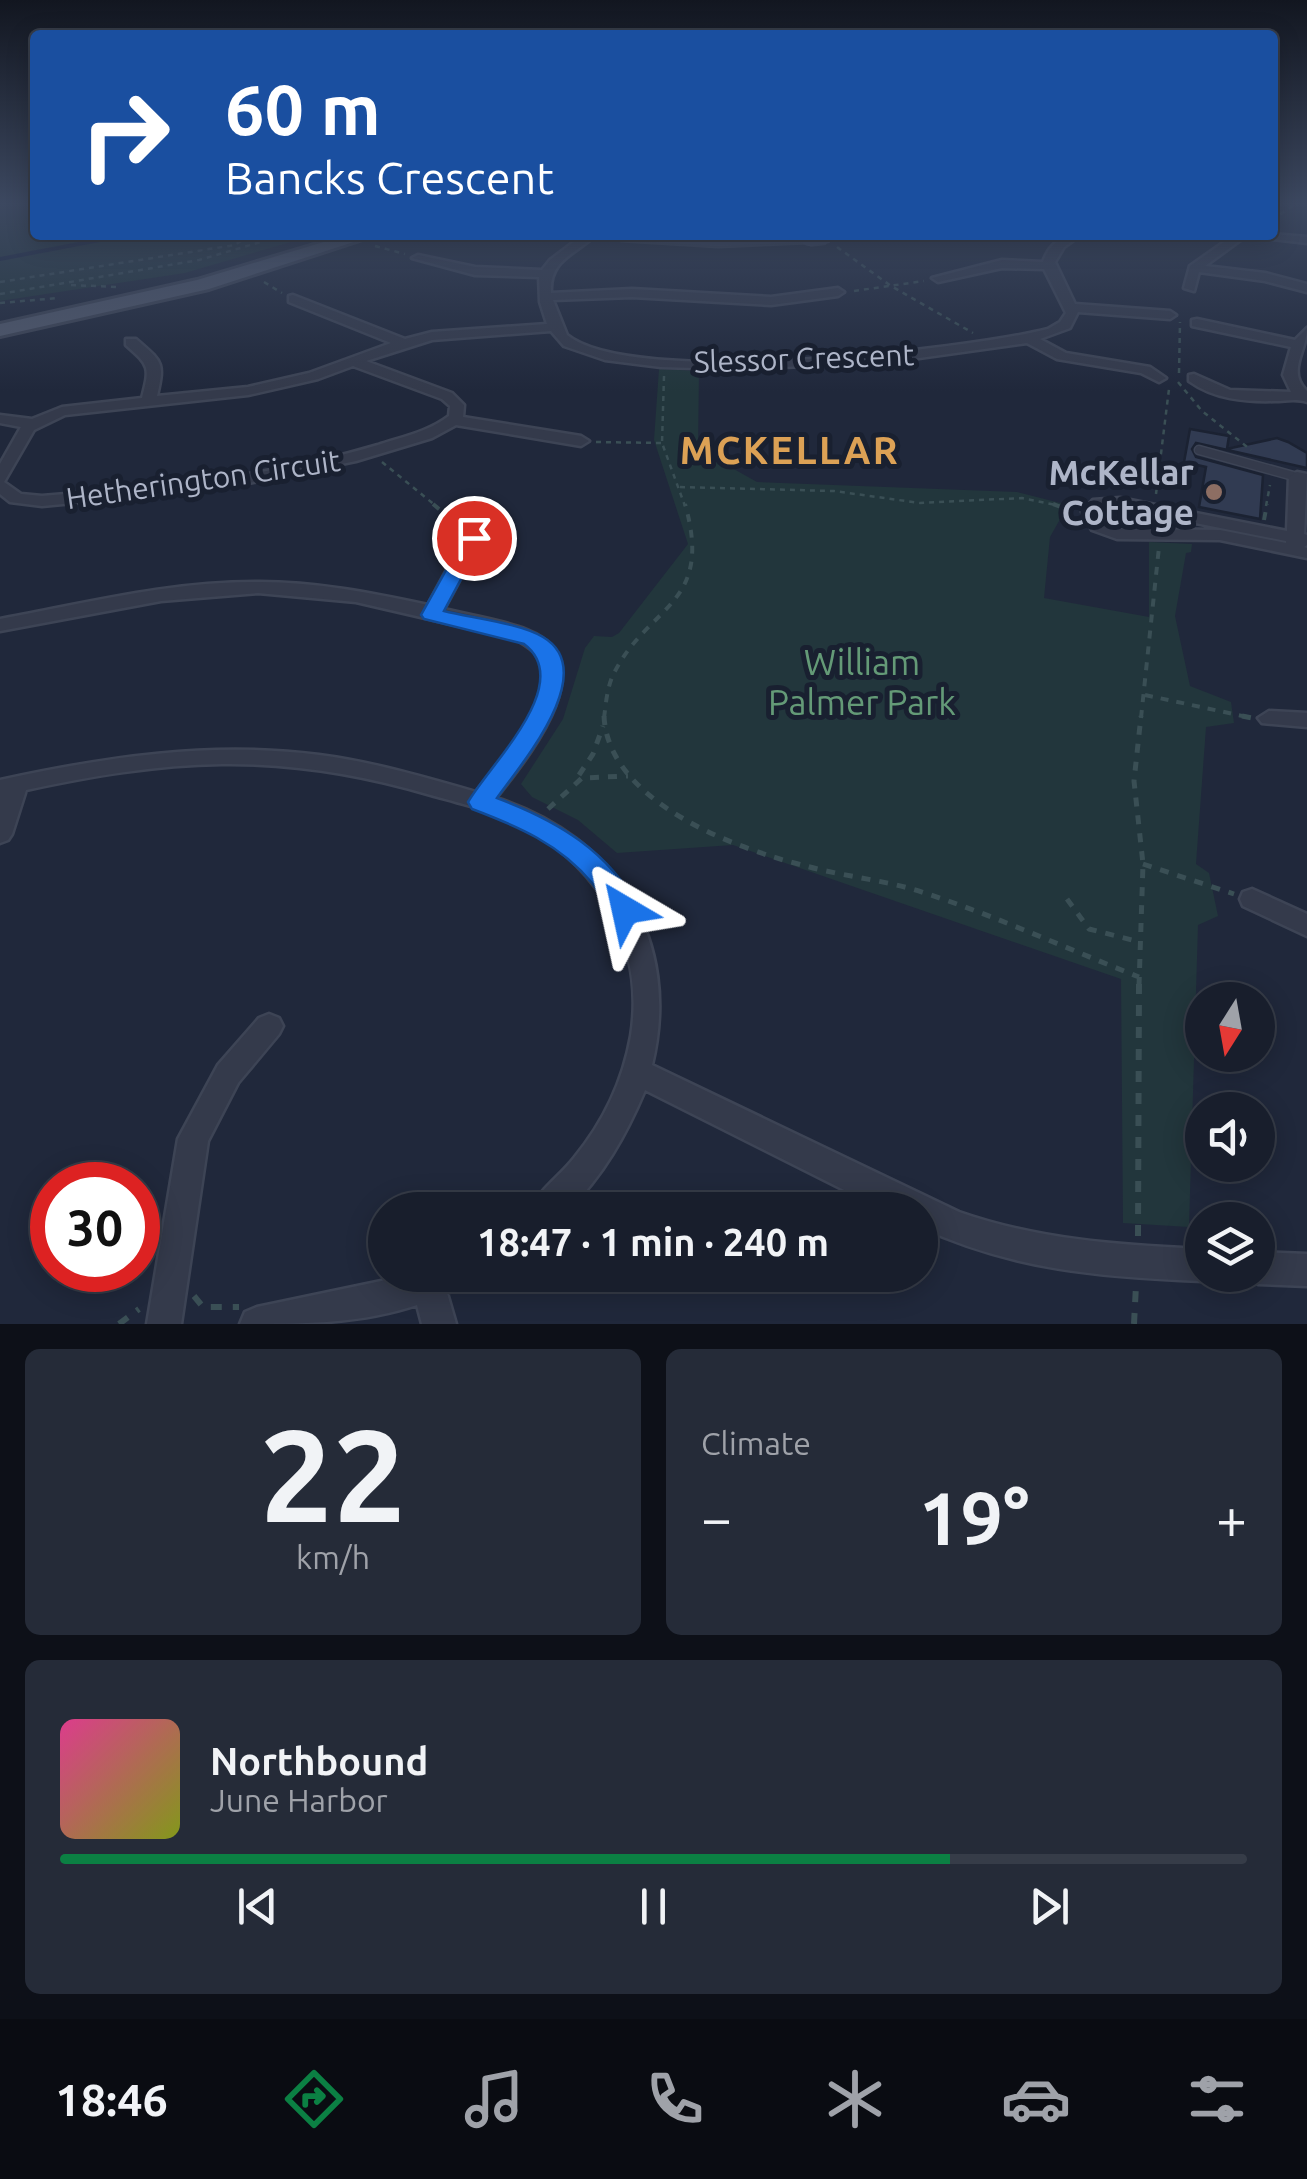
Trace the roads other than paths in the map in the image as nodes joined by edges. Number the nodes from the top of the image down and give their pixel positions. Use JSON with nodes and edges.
{"nodes":[{"id":1,"x":1048,"y":266,"type":"edge"},
{"id":2,"x":222,"y":267,"type":"edge"},
{"id":3,"x":267,"y":267,"type":"edge"},
{"id":4,"x":457,"y":267,"type":"edge"},
{"id":5,"x":550,"y":267,"type":"edge"},
{"id":6,"x":989,"y":267,"type":"edge"},
{"id":7,"x":1194,"y":268,"type":"joint"},
{"id":8,"x":545,"y":274,"type":"junction"},
{"id":9,"x":938,"y":278,"type":"road end"},
{"id":10,"x":1190,"y":288,"type":"dead end"},
{"id":11,"x":1307,"y":288,"type":"edge"},
{"id":12,"x":838,"y":292,"type":"road end"},
{"id":13,"x":547,"y":297,"type":"junction"},
{"id":14,"x":293,"y":299,"type":"road end"},
{"id":15,"x":1072,"y":308,"type":"junction"},
{"id":16,"x":1175,"y":311,"type":"road end"},
{"id":17,"x":0,"y":318,"type":"edge"},
{"id":18,"x":1197,"y":323,"type":"dead end"},
{"id":19,"x":555,"y":326,"type":"junction"},
{"id":20,"x":0,"y":330,"type":"edge"},
{"id":21,"x":1028,"y":338,"type":"junction"},
{"id":22,"x":1302,"y":338,"type":"edge"},
{"id":23,"x":131,"y":342,"type":"dead end"},
{"id":24,"x":403,"y":343,"type":"junction"},
{"id":25,"x":354,"y":361,"type":"junction"},
{"id":26,"x":1156,"y":374,"type":"road end"},
{"id":27,"x":1196,"y":386,"type":"dead end"},
{"id":28,"x":1304,"y":396,"type":"edge"},
{"id":29,"x":149,"y":401,"type":"junction"},
{"id":30,"x":0,"y":418,"type":"edge"},
{"id":31,"x":453,"y":420,"type":"junction"},
{"id":32,"x":34,"y":424,"type":"junction"},
{"id":33,"x":581,"y":440,"type":"road end"},
{"id":34,"x":1199,"y":450,"type":"dead end"},
{"id":35,"x":0,"y":478,"type":"edge"},
{"id":36,"x":1302,"y":478,"type":"edge"},
{"id":37,"x":0,"y":486,"type":"edge"},
{"id":38,"x":474,"y":538,"type":"road end"},
{"id":39,"x":1301,"y":545,"type":"edge"},
{"id":40,"x":432,"y":615,"type":"junction"},
{"id":41,"x":0,"y":624,"type":"edge"},
{"id":42,"x":1269,"y":718,"type":"road end"},
{"id":43,"x":1307,"y":720,"type":"edge"},
{"id":44,"x":9,"y":786,"type":"edge"},
{"id":45,"x":481,"y":802,"type":"junction"},
{"id":46,"x":0,"y":834,"type":"edge"},
{"id":47,"x":1252,"y":899,"type":"road end"},
{"id":48,"x":1307,"y":926,"type":"edge"},
{"id":49,"x":269,"y":1026,"type":"dead end"},
{"id":50,"x":637,"y":1072,"type":"junction"},
{"id":51,"x":562,"y":1192,"type":"edge"},
{"id":52,"x":880,"y":1192,"type":"edge"},
{"id":53,"x":938,"y":1220,"type":"edge"},
{"id":54,"x":1185,"y":1264,"type":"edge"},
{"id":55,"x":1275,"y":1269,"type":"edge"},
{"id":56,"x":1307,"y":1270,"type":"edge"},
{"id":57,"x":399,"y":1292,"type":"edge"},
{"id":58,"x":439,"y":1292,"type":"edge"},
{"id":59,"x":164,"y":1324,"type":"edge"},
{"id":60,"x":258,"y":1324,"type":"edge"},
{"id":61,"x":439,"y":1324,"type":"edge"}],
"edges":[{"from":1,"to":15,"type":"street"},
{"from":2,"to":17,"type":"main road"},
{"from":3,"to":20,"type":"main road"},
{"from":4,"to":8,"type":"street"},
{"from":5,"to":8,"type":"street"},
{"from":6,"to":9,"type":"street"},
{"from":7,"to":10,"type":"street"},
{"from":7,"to":11,"type":"street"},
{"from":8,"to":13,"type":"street"},
{"from":12,"to":13,"type":"street"},
{"from":13,"to":19,"type":"street"},
{"from":14,"to":24,"type":"street"},
{"from":15,"to":16,"type":"street"},
{"from":15,"to":21,"type":"street","name":"Slessor Crescent"},
{"from":18,"to":22,"type":"street"},
{"from":19,"to":21,"type":"street","name":"Slessor Crescent"},
{"from":19,"to":24,"type":"street"},
{"from":21,"to":26,"type":"street"},
{"from":22,"to":28,"type":"street"},
{"from":23,"to":29,"type":"street"},
{"from":24,"to":25,"type":"street"},
{"from":25,"to":29,"type":"street"},
{"from":25,"to":31,"type":"street"},
{"from":27,"to":28,"type":"street"},
{"from":29,"to":32,"type":"street"},
{"from":30,"to":32,"type":"street"},
{"from":31,"to":33,"type":"street"},
{"from":31,"to":37,"type":"street","name":"Hetherington Circuit"},
{"from":32,"to":35,"type":"street"},
{"from":34,"to":36,"type":"lane"},
{"from":36,"to":39,"type":"street"},
{"from":38,"to":40,"type":"street"},
{"from":39,"to":39,"type":"street"},
{"from":40,"to":41,"type":"street"},
{"from":40,"to":45,"type":"street"},
{"from":42,"to":43,"type":"street"},
{"from":44,"to":45,"type":"street"},
{"from":44,"to":46,"type":"street"},
{"from":45,"to":50,"type":"street"},
{"from":47,"to":48,"type":"street"},
{"from":49,"to":59,"type":"street"},
{"from":50,"to":51,"type":"street"},
{"from":50,"to":52,"type":"street"},
{"from":53,"to":54,"type":"street"},
{"from":55,"to":56,"type":"street"},
{"from":57,"to":60,"type":"street"},
{"from":58,"to":61,"type":"street"}]}
